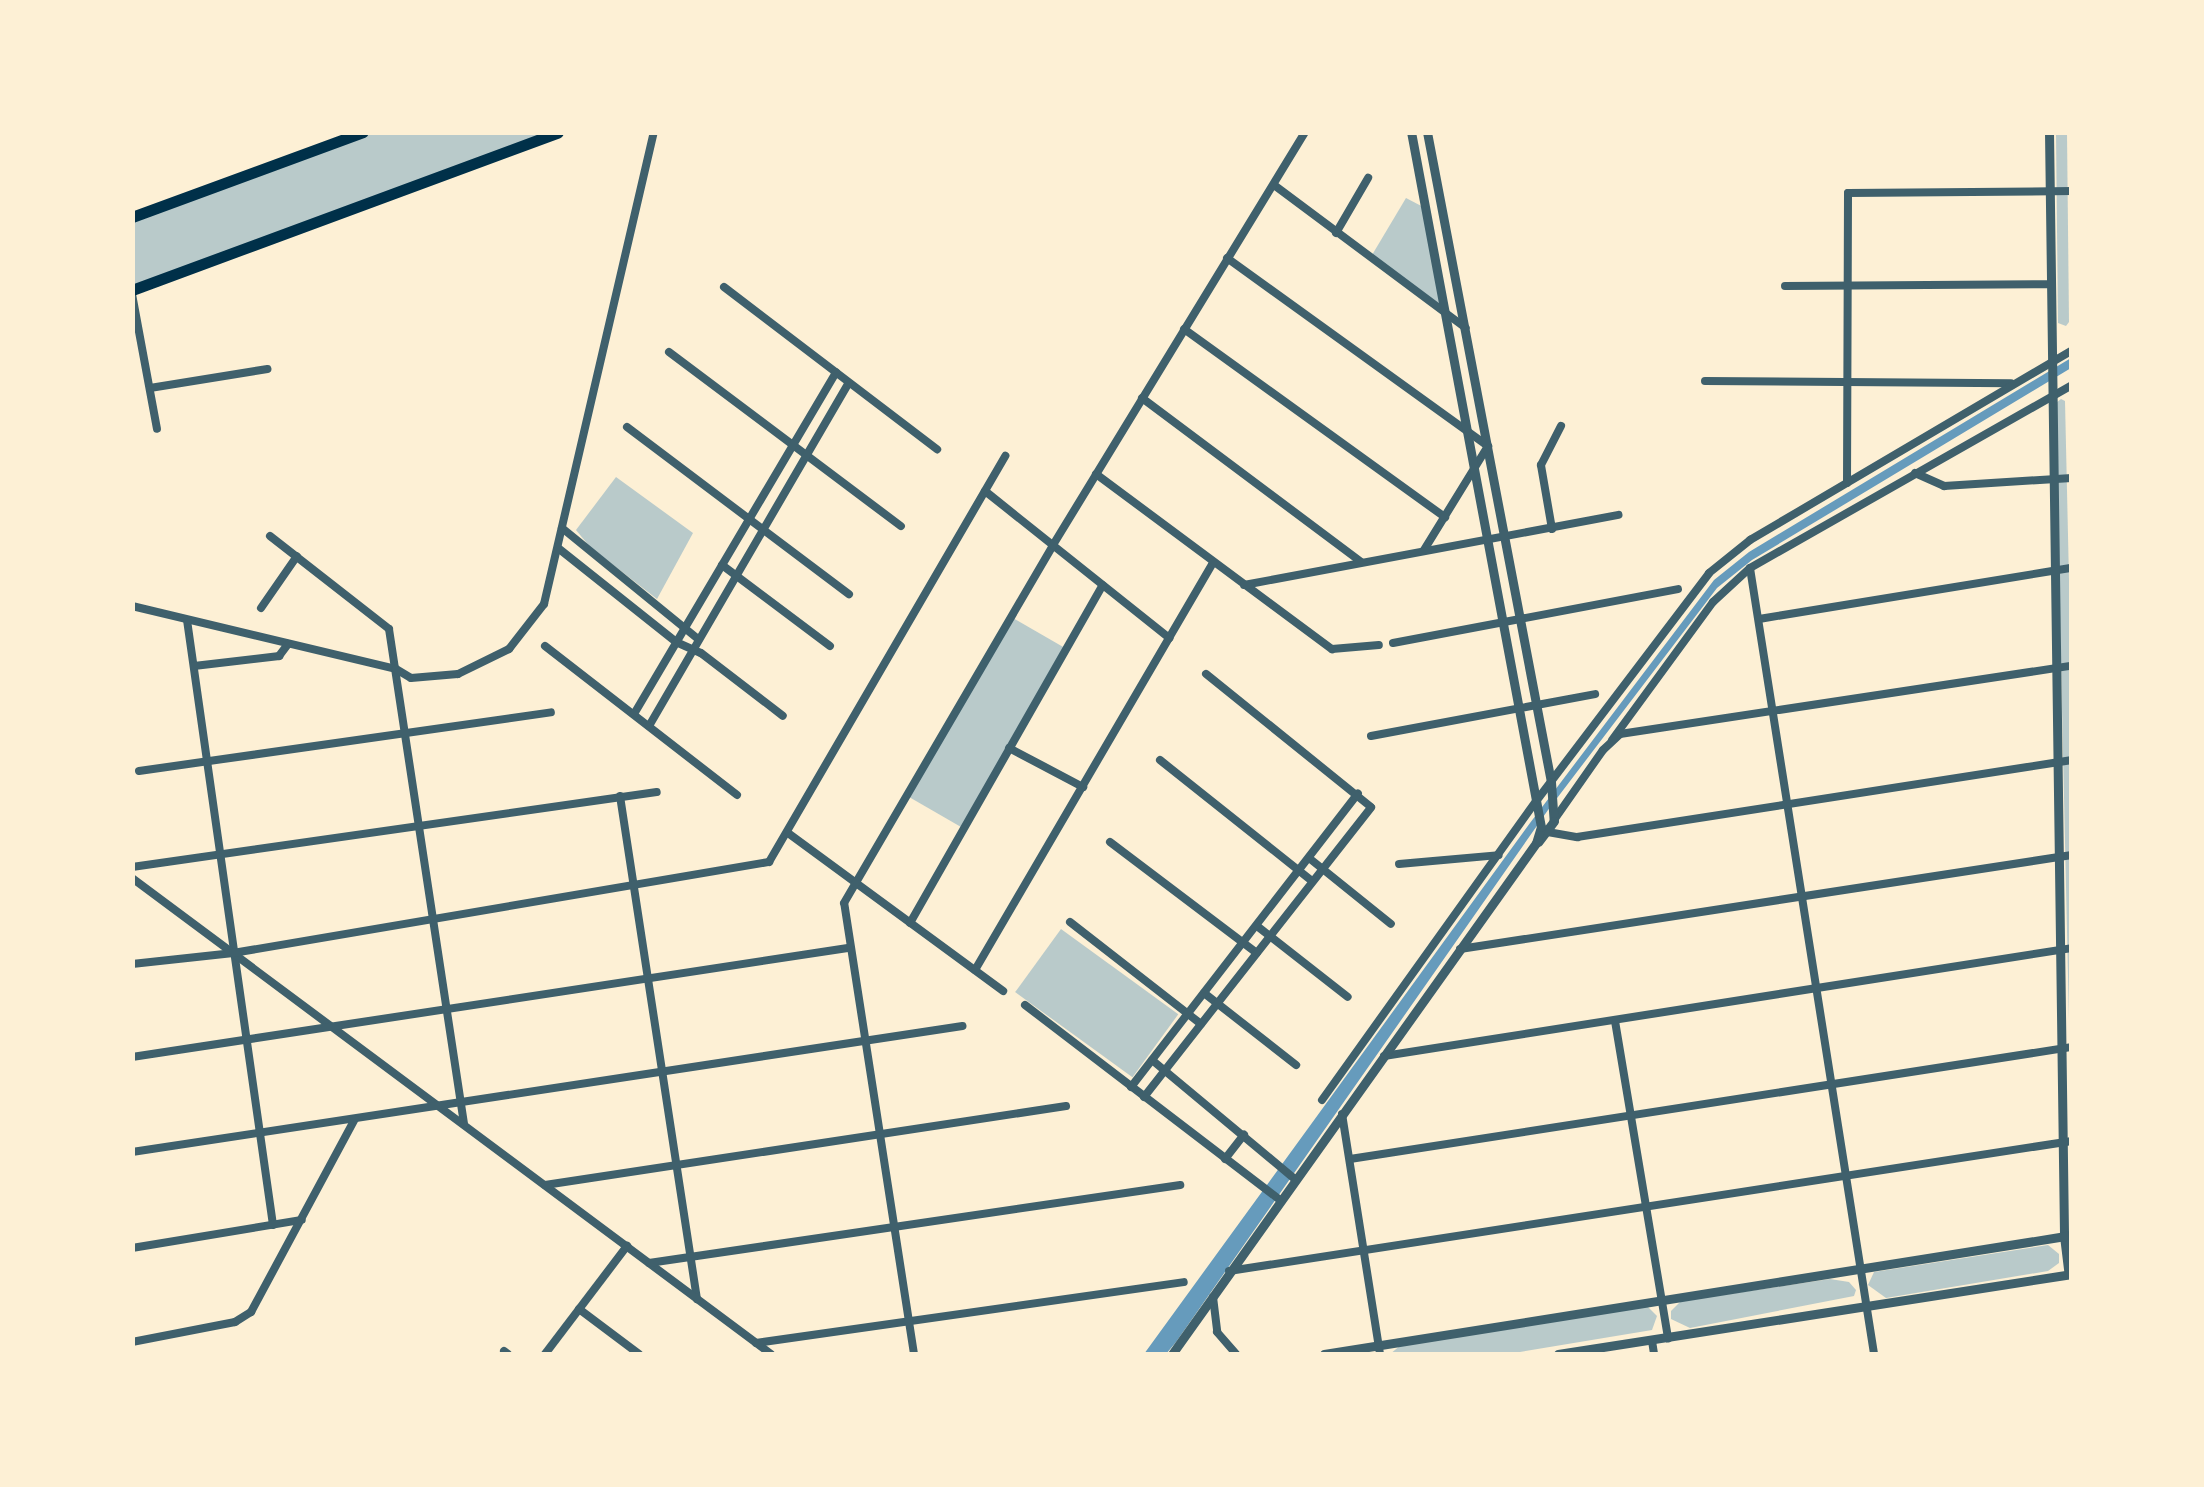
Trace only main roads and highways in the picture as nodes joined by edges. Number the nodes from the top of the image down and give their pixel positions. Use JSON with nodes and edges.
{"nodes":[{"id":1,"x":364,"y":132,"type":"edge"},
{"id":2,"x":558,"y":132,"type":"edge"},
{"id":3,"x":132,"y":217,"type":"edge"},
{"id":4,"x":132,"y":292,"type":"edge"}],
"edges":[{"from":1,"to":3,"type":"highway"},
{"from":2,"to":4,"type":"highway"}]}
